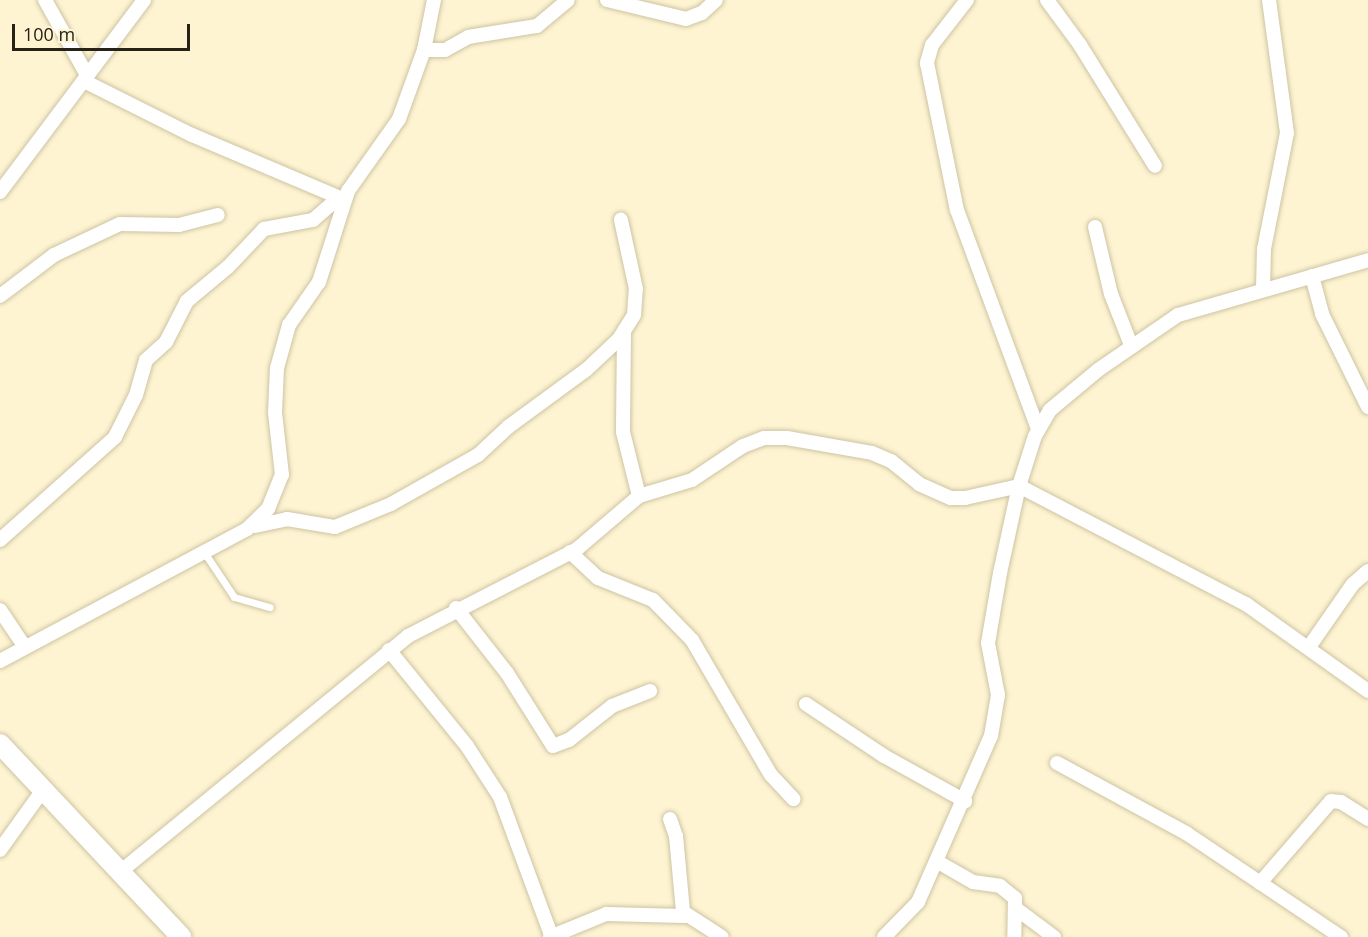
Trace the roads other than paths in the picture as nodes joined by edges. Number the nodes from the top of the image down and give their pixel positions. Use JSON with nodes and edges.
{"nodes":[{"id":1,"x":45,"y":0,"type":"edge"},
{"id":2,"x":144,"y":0,"type":"edge"},
{"id":3,"x":434,"y":0,"type":"edge"},
{"id":4,"x":568,"y":0,"type":"edge"},
{"id":5,"x":607,"y":0,"type":"edge"},
{"id":6,"x":716,"y":0,"type":"edge"},
{"id":7,"x":967,"y":0,"type":"edge"},
{"id":8,"x":1047,"y":0,"type":"edge"},
{"id":9,"x":1269,"y":0,"type":"edge"},
{"id":10,"x":424,"y":50,"type":"junction"},
{"id":11,"x":86,"y":78,"type":"junction"},
{"id":12,"x":1155,"y":166,"type":"dead end"},
{"id":13,"x":3,"y":182,"type":"edge"},
{"id":14,"x":341,"y":200,"type":"junction"},
{"id":15,"x":218,"y":215,"type":"dead end"},
{"id":16,"x":621,"y":220,"type":"dead end"},
{"id":17,"x":1095,"y":227,"type":"dead end"},
{"id":18,"x":1368,"y":260,"type":"edge"},
{"id":19,"x":1312,"y":276,"type":"junction"},
{"id":20,"x":1263,"y":290,"type":"junction"},
{"id":21,"x":0,"y":296,"type":"edge"},
{"id":22,"x":624,"y":332,"type":"junction"},
{"id":23,"x":1131,"y":345,"type":"junction"},
{"id":24,"x":1368,"y":407,"type":"edge"},
{"id":25,"x":1038,"y":429,"type":"junction"},
{"id":26,"x":1019,"y":486,"type":"junction"},
{"id":27,"x":639,"y":496,"type":"junction"},
{"id":28,"x":247,"y":529,"type":"junction"},
{"id":29,"x":0,"y":540,"type":"edge"},
{"id":30,"x":204,"y":552,"type":"junction"},
{"id":31,"x":570,"y":552,"type":"junction"},
{"id":32,"x":1368,"y":571,"type":"edge"},
{"id":33,"x":270,"y":607,"type":"dead end"},
{"id":34,"x":456,"y":608,"type":"junction"},
{"id":35,"x":0,"y":610,"type":"edge"},
{"id":36,"x":25,"y":647,"type":"junction"},
{"id":37,"x":1308,"y":647,"type":"junction"},
{"id":38,"x":389,"y":650,"type":"junction"},
{"id":39,"x":0,"y":661,"type":"edge"},
{"id":40,"x":1368,"y":691,"type":"edge"},
{"id":41,"x":650,"y":692,"type":"dead end"},
{"id":42,"x":806,"y":704,"type":"dead end"},
{"id":43,"x":0,"y":744,"type":"edge"},
{"id":44,"x":1057,"y":763,"type":"dead end"},
{"id":45,"x":43,"y":790,"type":"junction"},
{"id":46,"x":793,"y":799,"type":"dead end"},
{"id":47,"x":965,"y":801,"type":"junction"},
{"id":48,"x":670,"y":819,"type":"dead end"},
{"id":49,"x":1368,"y":819,"type":"edge"},
{"id":50,"x":0,"y":850,"type":"edge"},
{"id":51,"x":938,"y":862,"type":"junction"},
{"id":52,"x":120,"y":872,"type":"junction"},
{"id":53,"x":1260,"y":883,"type":"junction"},
{"id":54,"x":1018,"y":910,"type":"junction"},
{"id":55,"x":685,"y":916,"type":"junction"},
{"id":56,"x":551,"y":936,"type":"edge"},
{"id":57,"x":182,"y":937,"type":"edge"},
{"id":58,"x":722,"y":937,"type":"edge"},
{"id":59,"x":884,"y":937,"type":"edge"},
{"id":60,"x":1014,"y":937,"type":"edge"},
{"id":61,"x":1054,"y":937,"type":"edge"},
{"id":62,"x":1341,"y":937,"type":"edge"}],
"edges":[{"from":1,"to":11,"type":"street"},
{"from":2,"to":11,"type":"street"},
{"from":3,"to":10,"type":"street"},
{"from":4,"to":10,"type":"street"},
{"from":5,"to":6,"type":"street"},
{"from":7,"to":25,"type":"street"},
{"from":8,"to":12,"type":"street"},
{"from":9,"to":20,"type":"street"},
{"from":10,"to":14,"type":"street"},
{"from":11,"to":13,"type":"street"},
{"from":11,"to":14,"type":"street"},
{"from":14,"to":28,"type":"street"},
{"from":14,"to":29,"type":"street"},
{"from":15,"to":21,"type":"street"},
{"from":16,"to":22,"type":"street"},
{"from":17,"to":23,"type":"street"},
{"from":18,"to":19,"type":"street"},
{"from":19,"to":20,"type":"street"},
{"from":19,"to":24,"type":"street"},
{"from":20,"to":23,"type":"street"},
{"from":22,"to":27,"type":"street"},
{"from":22,"to":28,"type":"street"},
{"from":23,"to":25,"type":"street"},
{"from":25,"to":26,"type":"street"},
{"from":26,"to":27,"type":"street"},
{"from":26,"to":37,"type":"street"},
{"from":26,"to":47,"type":"street"},
{"from":27,"to":31,"type":"street"},
{"from":28,"to":30,"type":"street"},
{"from":30,"to":33,"type":"lane"},
{"from":30,"to":36,"type":"street"},
{"from":31,"to":34,"type":"street"},
{"from":31,"to":46,"type":"street"},
{"from":32,"to":37,"type":"street"},
{"from":34,"to":38,"type":"street"},
{"from":34,"to":41,"type":"street"},
{"from":35,"to":36,"type":"street"},
{"from":36,"to":39,"type":"street"},
{"from":37,"to":40,"type":"street"},
{"from":38,"to":52,"type":"street"},
{"from":38,"to":56,"type":"street"},
{"from":42,"to":47,"type":"street"},
{"from":43,"to":45,"type":"street"},
{"from":44,"to":53,"type":"street"},
{"from":45,"to":50,"type":"street"},
{"from":45,"to":52,"type":"street"},
{"from":47,"to":51,"type":"street"},
{"from":48,"to":55,"type":"street"},
{"from":49,"to":53,"type":"street"},
{"from":51,"to":54,"type":"street"},
{"from":51,"to":59,"type":"street"},
{"from":52,"to":57,"type":"street"},
{"from":53,"to":62,"type":"street"},
{"from":54,"to":60,"type":"street"},
{"from":54,"to":61,"type":"street"},
{"from":55,"to":56,"type":"street"},
{"from":55,"to":58,"type":"street"}]}
